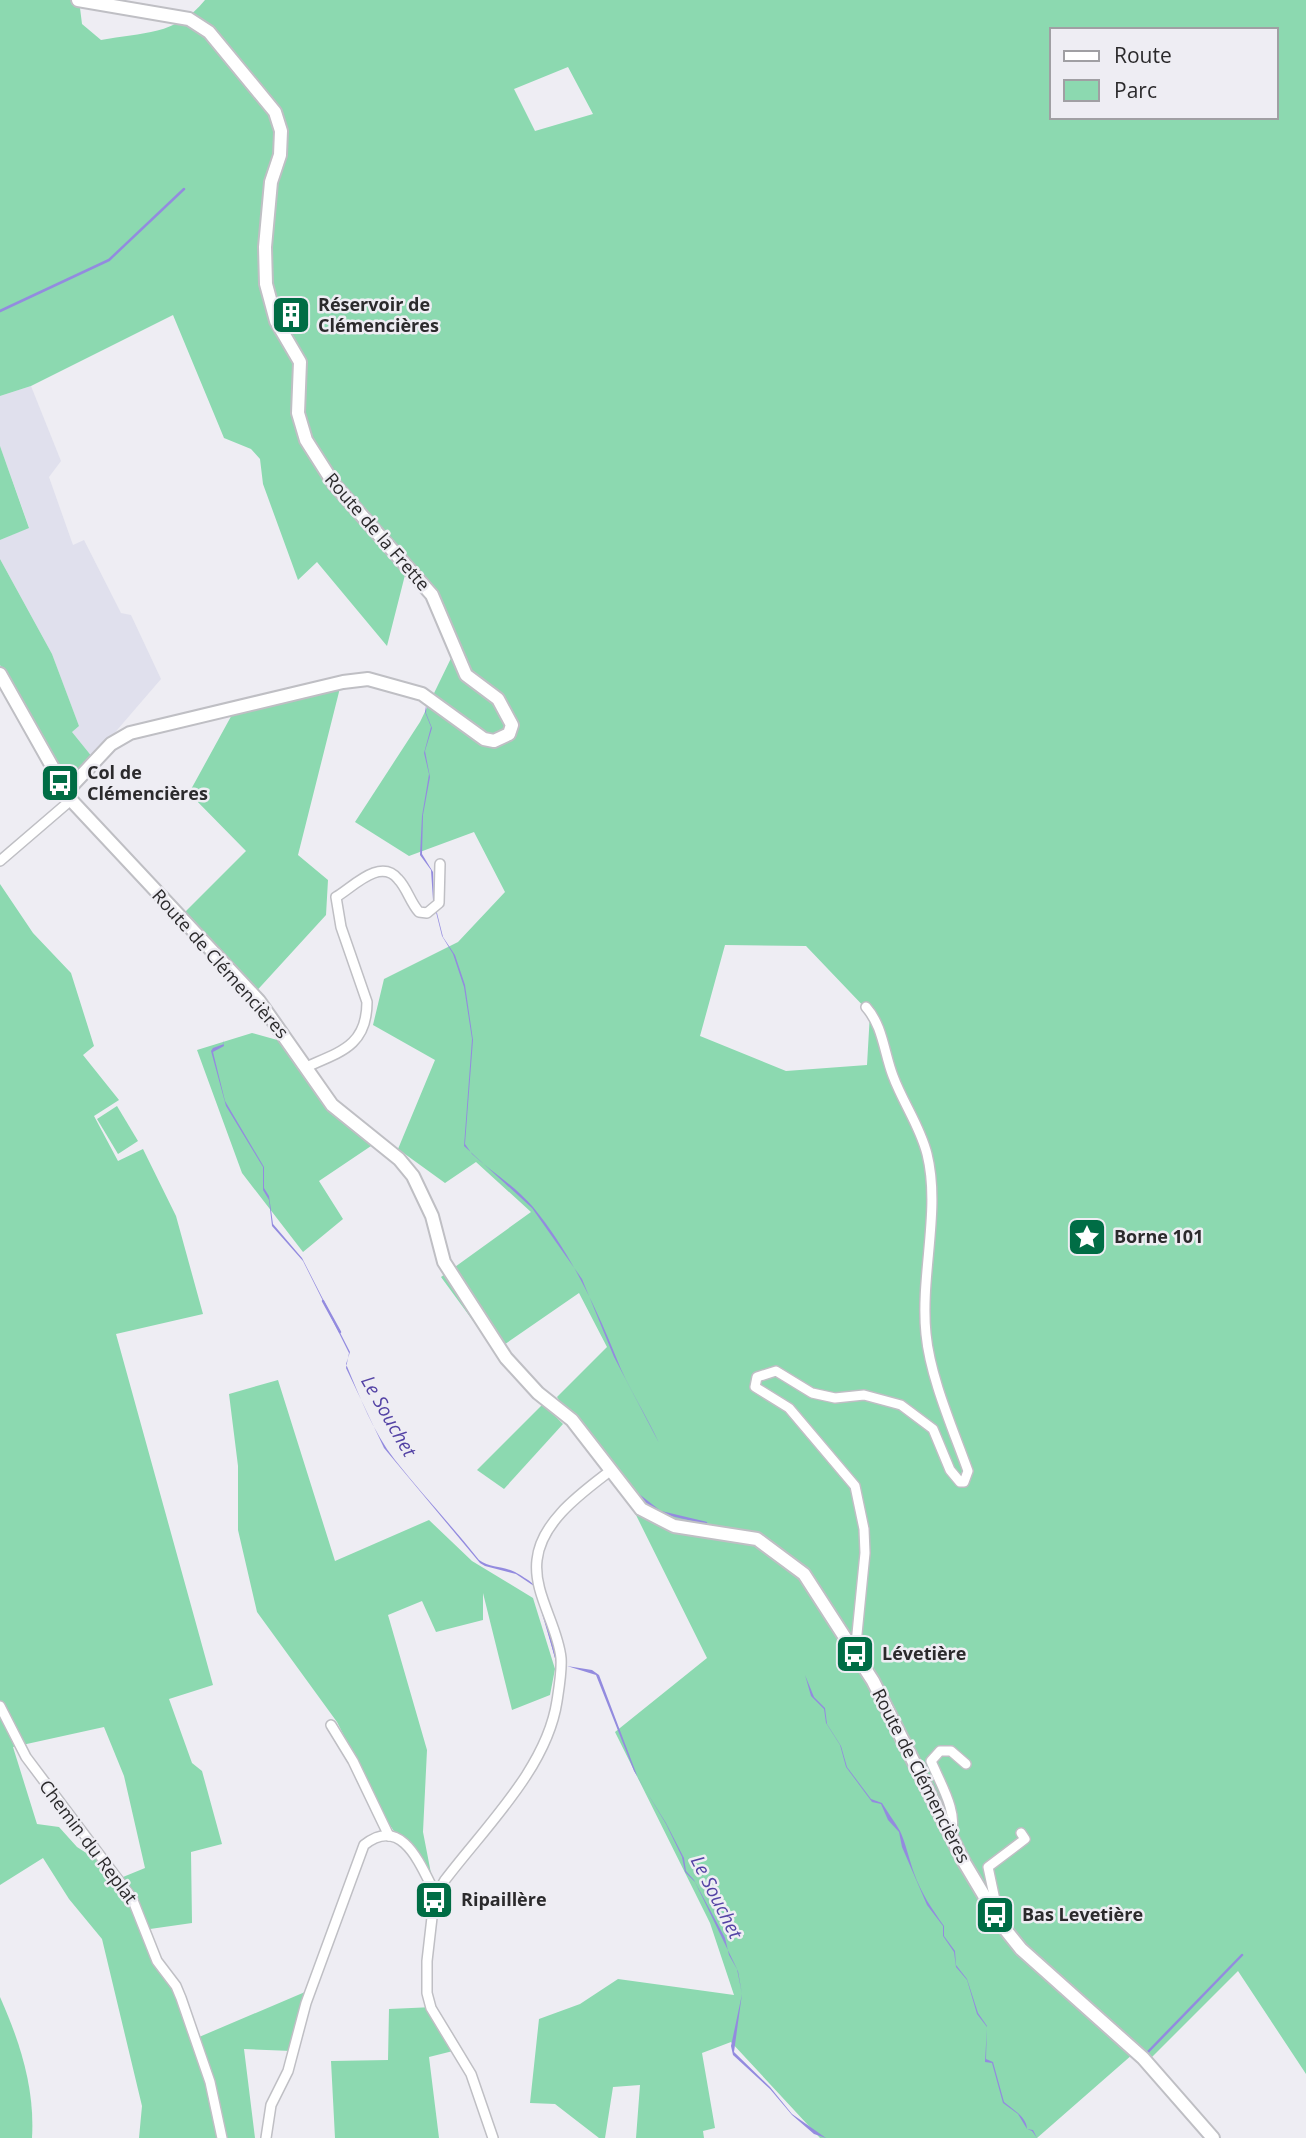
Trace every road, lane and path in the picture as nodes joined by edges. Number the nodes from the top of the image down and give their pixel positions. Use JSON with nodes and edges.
{"nodes":[{"id":1,"x":78,"y":0,"type":"edge"},
{"id":2,"x":0,"y":674,"type":"edge"},
{"id":3,"x":68,"y":796,"type":"junction"},
{"id":4,"x":0,"y":861,"type":"edge"},
{"id":5,"x":440,"y":864,"type":"dead end"},
{"id":6,"x":866,"y":1007,"type":"dead end"},
{"id":7,"x":306,"y":1067,"type":"junction"},
{"id":8,"x":610,"y":1471,"type":"junction"},
{"id":9,"x":853,"y":1638,"type":"junction"},
{"id":10,"x":0,"y":1706,"type":"edge"},
{"id":11,"x":331,"y":1725,"type":"dead end"},
{"id":12,"x":966,"y":1764,"type":"dead end"},
{"id":13,"x":1021,"y":1833,"type":"dead end"},
{"id":14,"x":950,"y":1835,"type":"junction"},
{"id":15,"x":389,"y":1836,"type":"junction"},
{"id":16,"x":436,"y":1895,"type":"junction"},
{"id":17,"x":990,"y":1906,"type":"junction"},
{"id":18,"x":222,"y":2138,"type":"edge"},
{"id":19,"x":266,"y":2138,"type":"edge"},
{"id":20,"x":493,"y":2138,"type":"edge"},
{"id":21,"x":1213,"y":2138,"type":"edge"}],
"edges":[{"from":1,"to":3,"type":"street","name":"Route de la Frette"},
{"from":2,"to":3,"type":"street","name":"Route de Clémencières"},
{"from":3,"to":4,"type":"street"},
{"from":3,"to":7,"type":"street","name":"Route de Clémencières"},
{"from":5,"to":7,"type":"street"},
{"from":6,"to":9,"type":"street"},
{"from":7,"to":8,"type":"street","name":"Route de Clémencières"},
{"from":8,"to":9,"type":"street","name":"Route de Clémencières"},
{"from":8,"to":16,"type":"street"},
{"from":9,"to":14,"type":"street","name":"Route de Clémencières"},
{"from":10,"to":18,"type":"street","name":"Chemin du Replat"},
{"from":11,"to":15,"type":"street"},
{"from":12,"to":14,"type":"street"},
{"from":13,"to":17,"type":"street"},
{"from":14,"to":17,"type":"street","name":"Route de Clémencières"},
{"from":15,"to":16,"type":"street"},
{"from":15,"to":19,"type":"street"},
{"from":16,"to":20,"type":"street"},
{"from":17,"to":21,"type":"street","name":"Route de Clémencières"}]}
